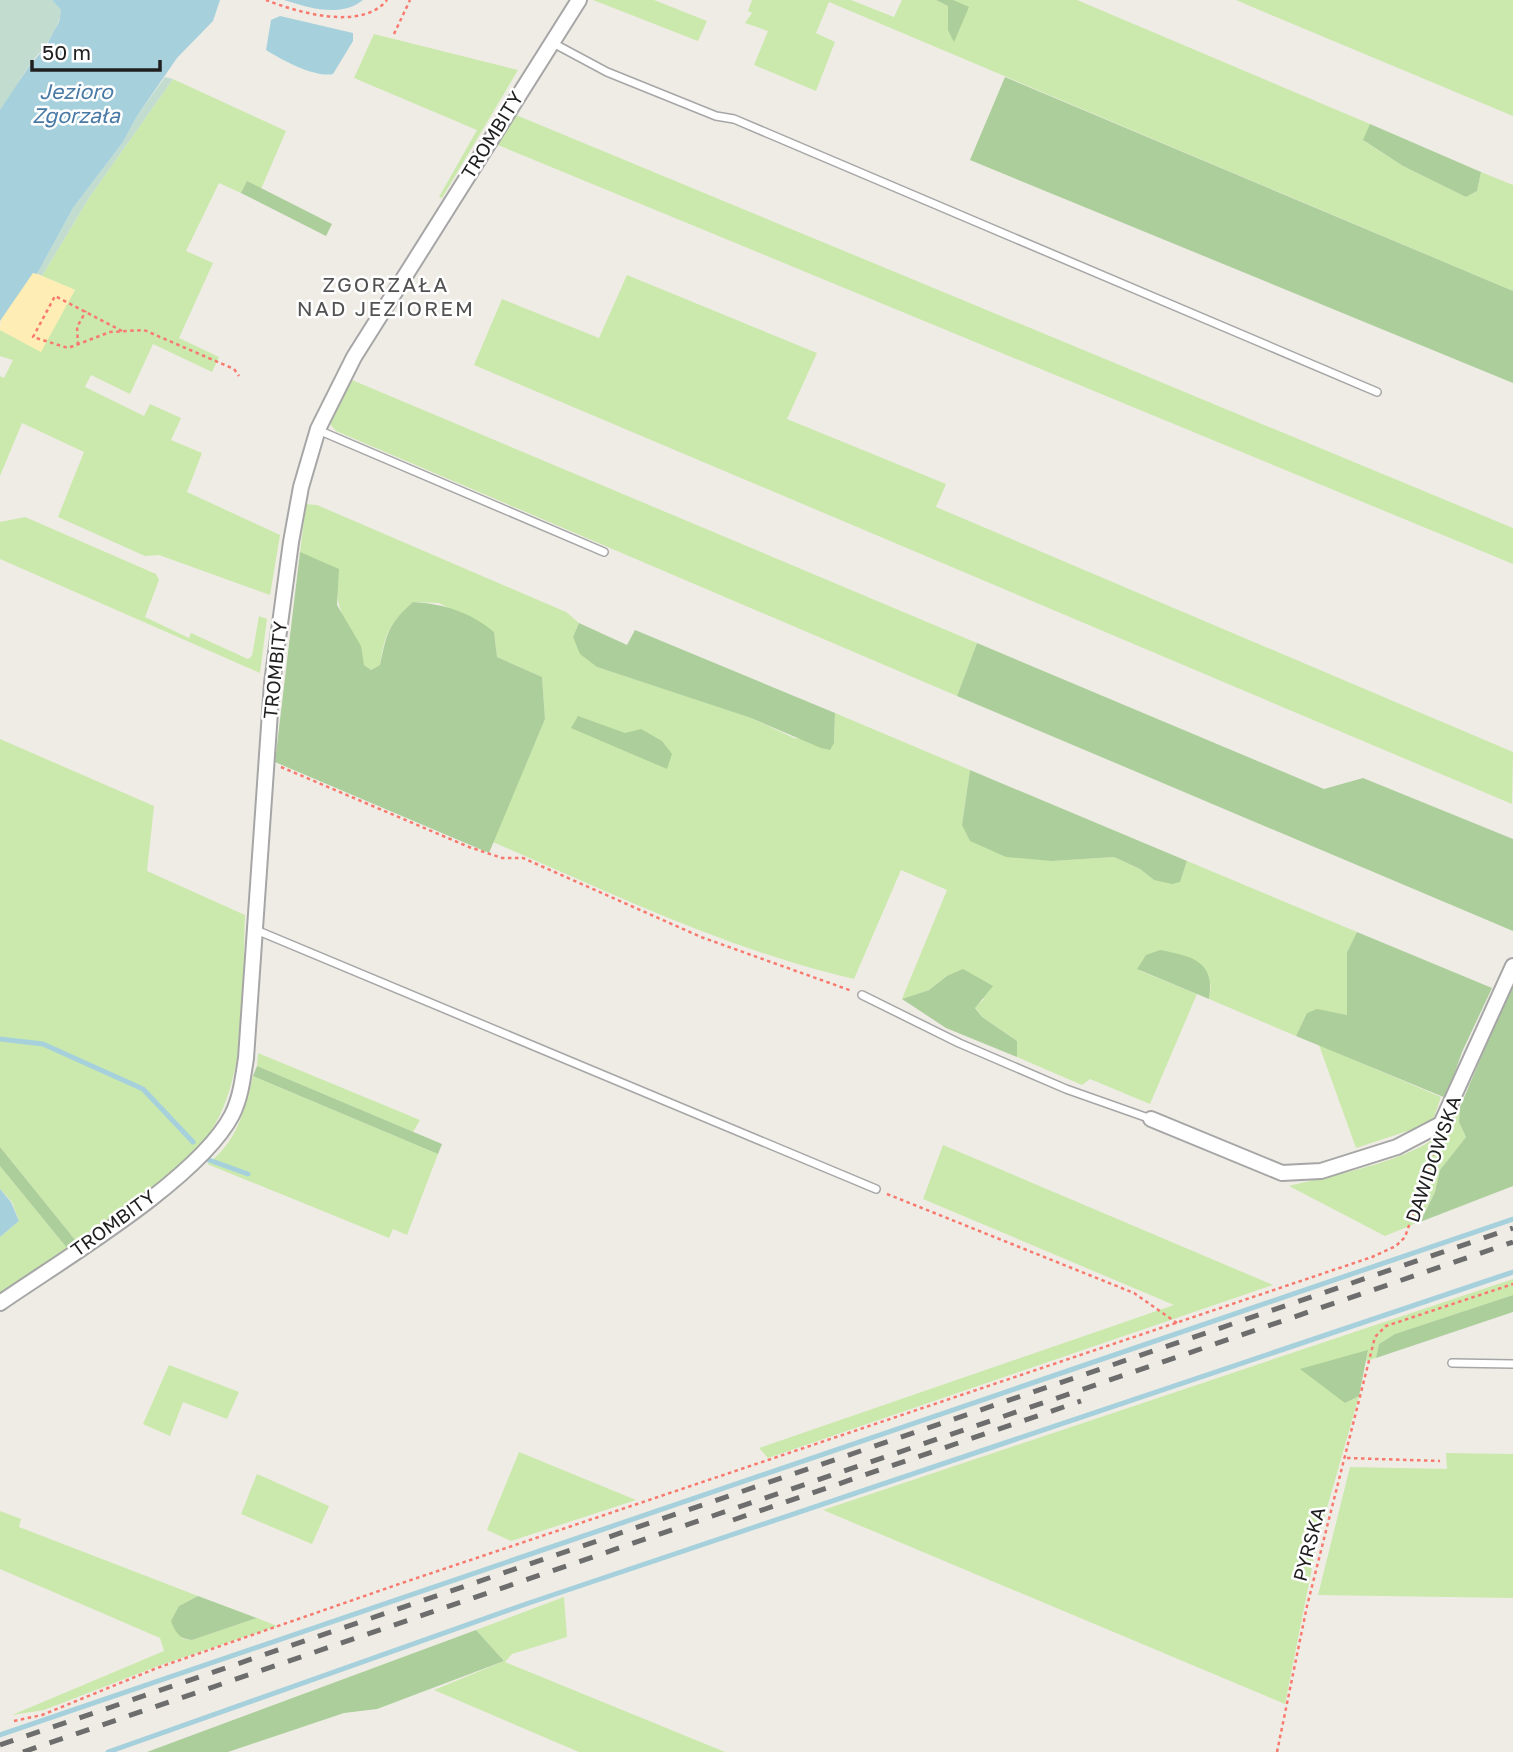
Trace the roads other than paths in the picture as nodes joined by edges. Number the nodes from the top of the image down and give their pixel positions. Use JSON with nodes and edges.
{"nodes":[{"id":1,"x":579,"y":0,"type":"edge"},
{"id":2,"x":551,"y":42,"type":"junction"},
{"id":3,"x":1377,"y":392,"type":"dead end"},
{"id":4,"x":318,"y":429,"type":"junction"},
{"id":5,"x":604,"y":552,"type":"dead end"},
{"id":6,"x":255,"y":930,"type":"junction"},
{"id":7,"x":1513,"y":966,"type":"edge"},
{"id":8,"x":862,"y":995,"type":"road end"},
{"id":9,"x":1151,"y":1119,"type":"joint"},
{"id":10,"x":876,"y":1189,"type":"road end"},
{"id":11,"x":0,"y":1303,"type":"edge"},
{"id":12,"x":1452,"y":1363,"type":"dead end"},
{"id":13,"x":1513,"y":1364,"type":"edge"}],
"edges":[{"from":1,"to":2,"type":"street","name":"TROMBITY"},
{"from":2,"to":3,"type":"lane"},
{"from":2,"to":4,"type":"street","name":"TROMBITY"},
{"from":4,"to":5,"type":"lane"},
{"from":4,"to":6,"type":"street","name":"TROMBITY"},
{"from":6,"to":10,"type":"lane"},
{"from":6,"to":11,"type":"street","name":"TROMBITY"},
{"from":7,"to":9,"type":"street","name":"DAWIDOWSKA"},
{"from":8,"to":9,"type":"lane"},
{"from":12,"to":13,"type":"lane"}]}
